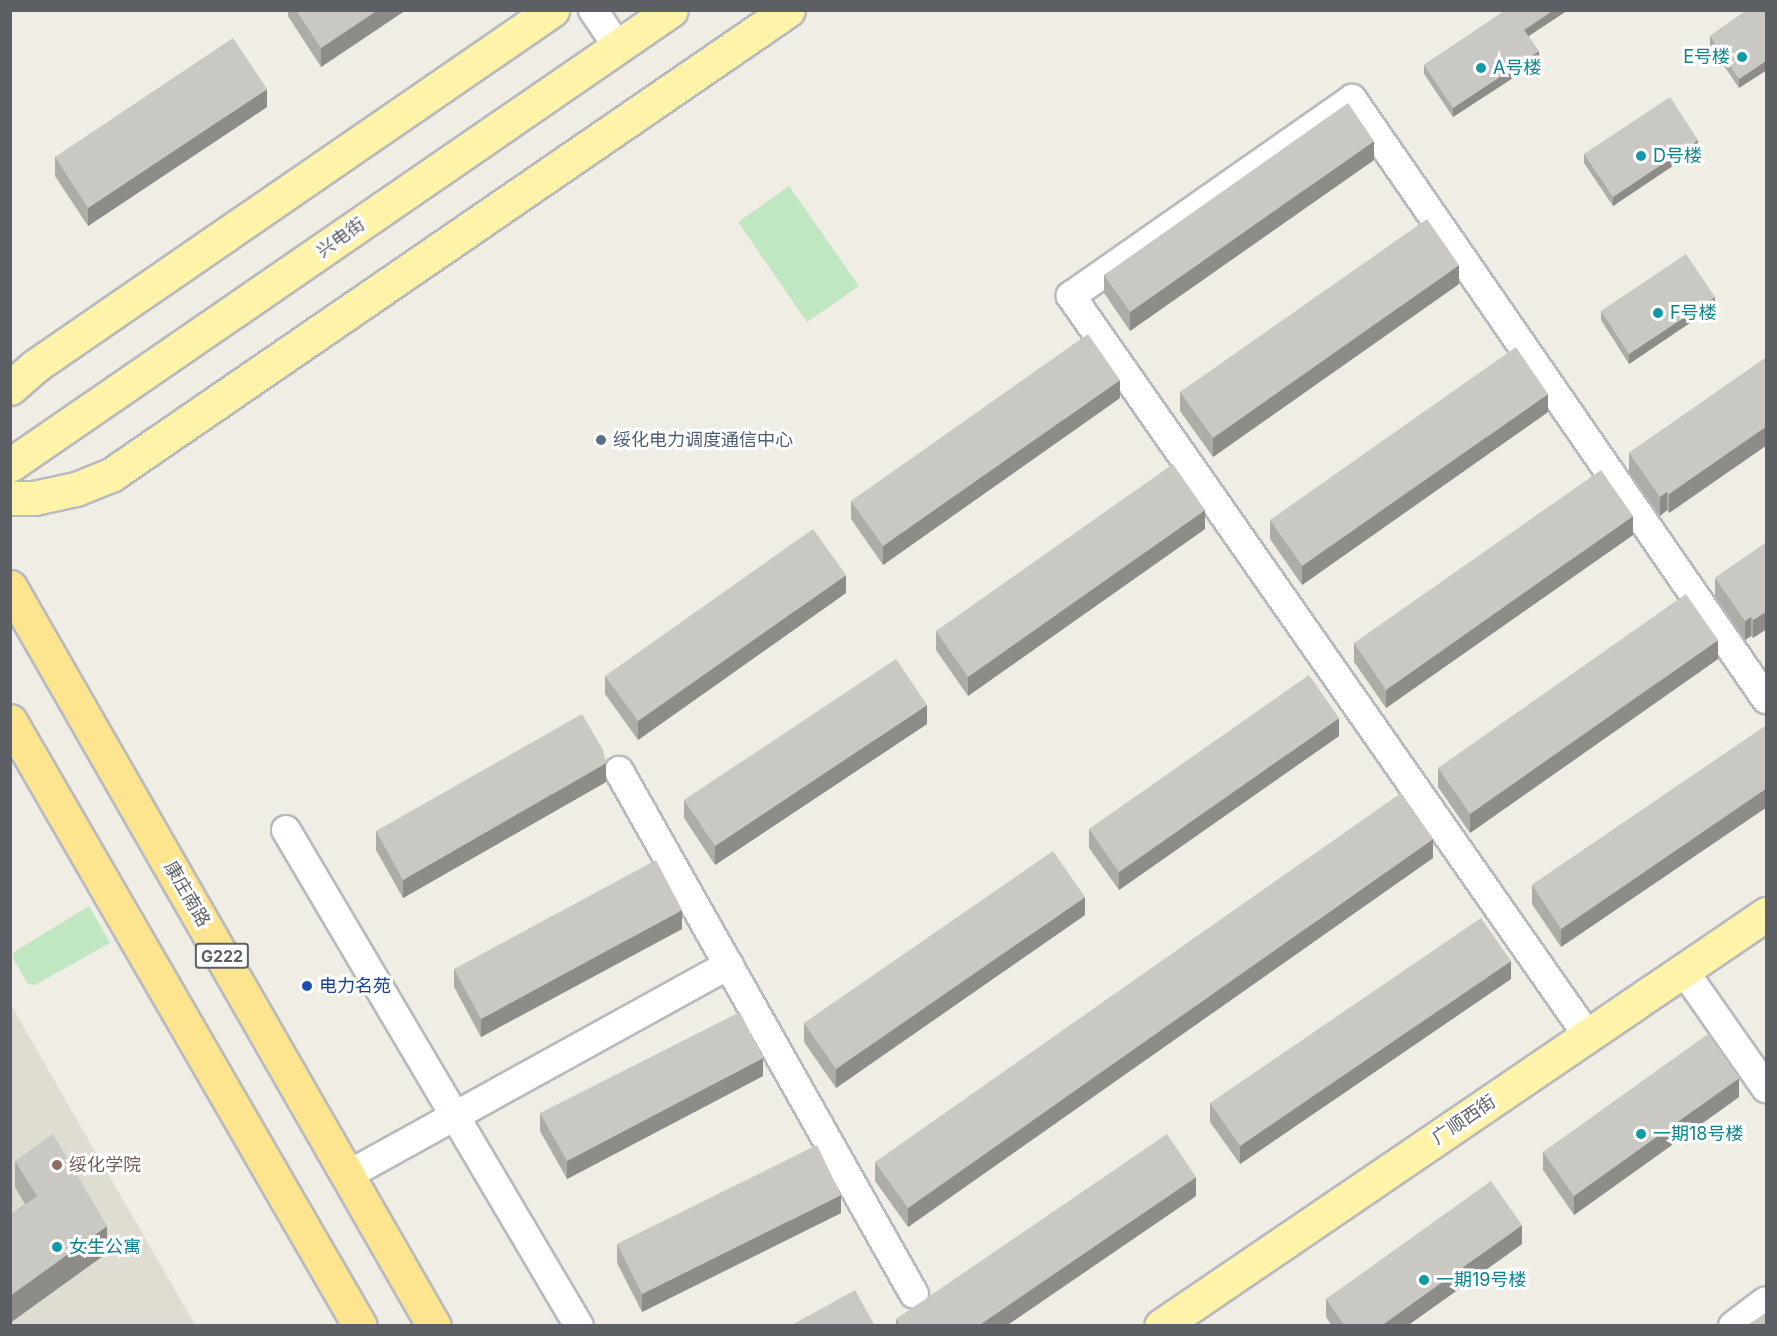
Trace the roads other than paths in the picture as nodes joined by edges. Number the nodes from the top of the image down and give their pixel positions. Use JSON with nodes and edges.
{"nodes":[{"id":1,"x":552,"y":10,"type":"edge"},
{"id":2,"x":593,"y":10,"type":"edge"},
{"id":3,"x":671,"y":10,"type":"edge"},
{"id":4,"x":788,"y":10,"type":"edge"},
{"id":5,"x":618,"y":47,"type":"junction"},
{"id":6,"x":10,"y":388,"type":"edge"},
{"id":7,"x":10,"y":465,"type":"edge"},
{"id":8,"x":10,"y":498,"type":"edge"},
{"id":9,"x":10,"y":587,"type":"edge"},
{"id":10,"x":1767,"y":699,"type":"edge"},
{"id":11,"x":10,"y":721,"type":"edge"},
{"id":12,"x":619,"y":771,"type":"dead end"},
{"id":13,"x":286,"y":830,"type":"dead end"},
{"id":14,"x":1767,"y":914,"type":"edge"},
{"id":15,"x":729,"y":965,"type":"junction"},
{"id":16,"x":1684,"y":970,"type":"junction"},
{"id":17,"x":1588,"y":1036,"type":"junction"},
{"id":18,"x":1767,"y":1088,"type":"edge"},
{"id":19,"x":456,"y":1116,"type":"junction"},
{"id":20,"x":348,"y":1175,"type":"junction"},
{"id":21,"x":914,"y":1294,"type":"dead end"},
{"id":22,"x":1767,"y":1301,"type":"edge"},
{"id":23,"x":360,"y":1326,"type":"edge"},
{"id":24,"x":434,"y":1326,"type":"edge"},
{"id":25,"x":579,"y":1326,"type":"edge"},
{"id":26,"x":1161,"y":1326,"type":"edge"},
{"id":27,"x":1732,"y":1326,"type":"edge"}],
"edges":[{"from":1,"to":6,"type":"main road"},
{"from":2,"to":5,"type":"street"},
{"from":3,"to":5,"type":"main road","name":"兴电街"},
{"from":4,"to":8,"type":"main road"},
{"from":5,"to":7,"type":"main road","name":"兴电街"},
{"from":9,"to":20,"type":"highway","name":"康庄南路","number":"G222"},
{"from":10,"to":17,"type":"street"},
{"from":11,"to":23,"type":"highway"},
{"from":12,"to":15,"type":"street"},
{"from":13,"to":19,"type":"street"},
{"from":14,"to":16,"type":"main road","name":"广顺西街"},
{"from":15,"to":19,"type":"street"},
{"from":15,"to":21,"type":"street"},
{"from":16,"to":17,"type":"main road","name":"广顺西街"},
{"from":16,"to":18,"type":"street"},
{"from":17,"to":26,"type":"main road","name":"广顺西街"},
{"from":19,"to":20,"type":"street"},
{"from":19,"to":25,"type":"street"},
{"from":20,"to":24,"type":"highway","name":"康庄南路","number":"G222"},
{"from":22,"to":27,"type":"street"}]}
